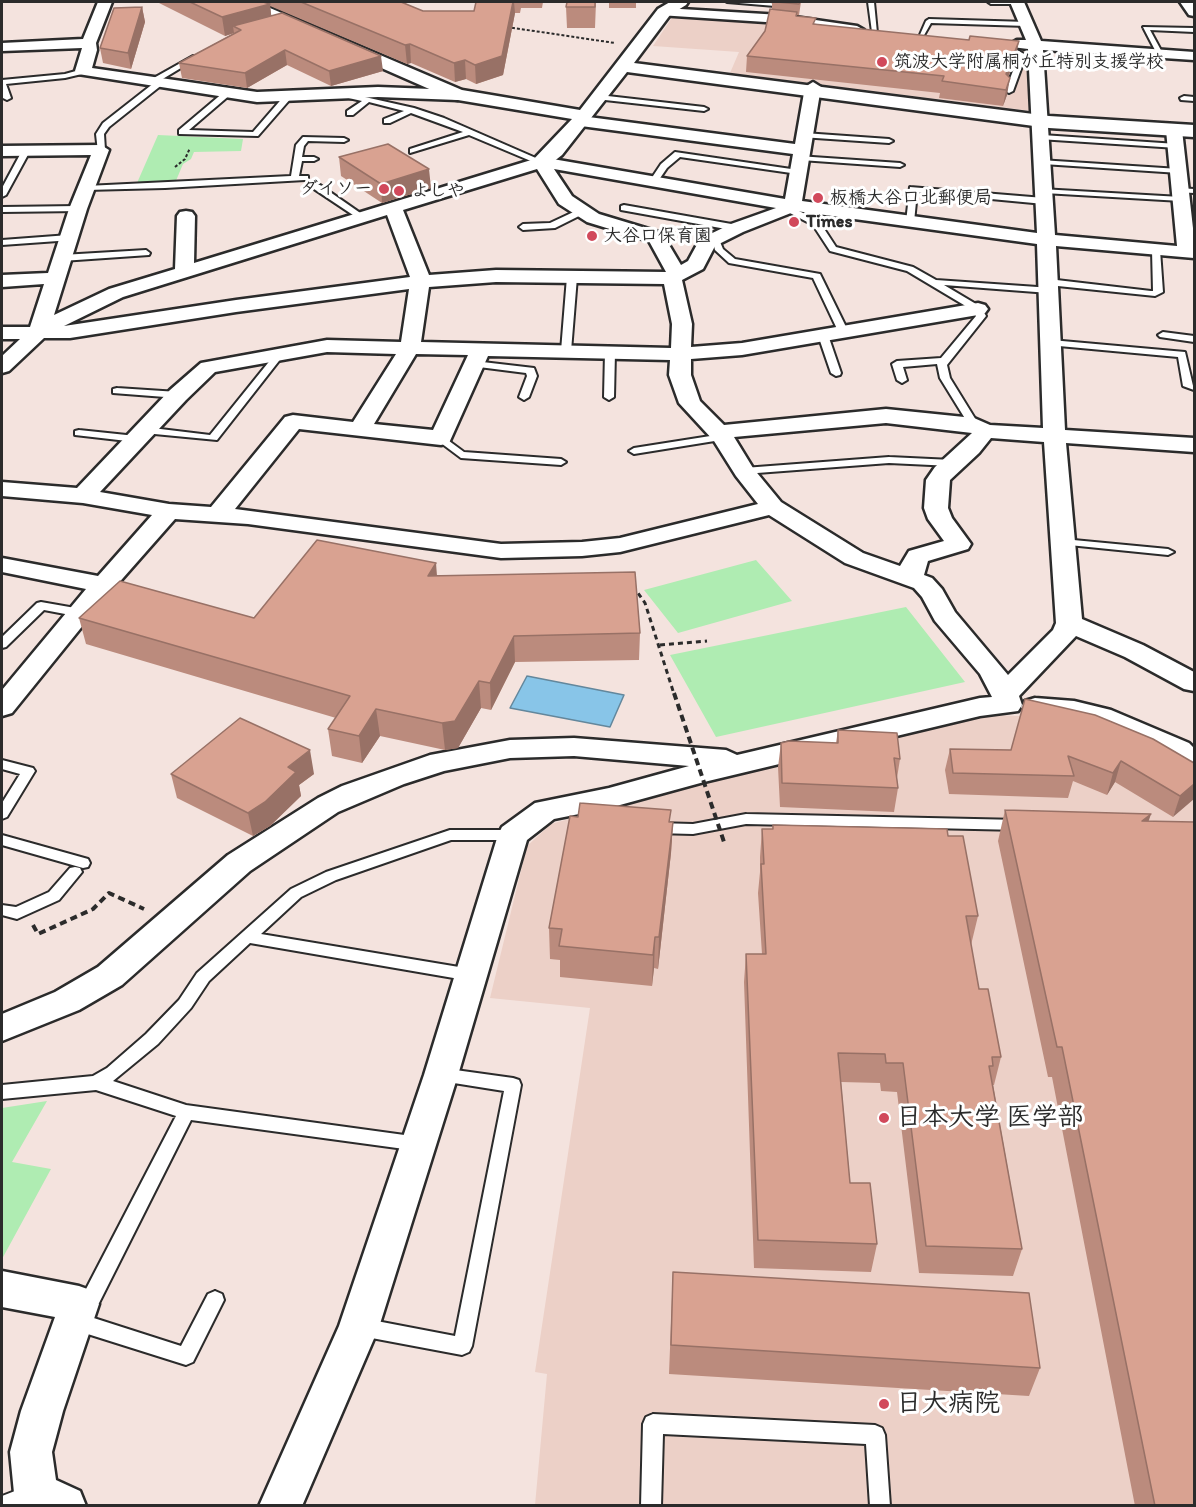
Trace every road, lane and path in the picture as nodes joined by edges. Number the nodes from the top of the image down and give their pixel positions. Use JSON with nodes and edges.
{"nodes":[{"id":1,"x":105,"y":2,"type":"edge"},
{"id":2,"x":244,"y":2,"type":"edge"},
{"id":3,"x":680,"y":2,"type":"edge"},
{"id":4,"x":871,"y":2,"type":"edge"},
{"id":5,"x":991,"y":2,"type":"edge"},
{"id":6,"x":1018,"y":2,"type":"edge"},
{"id":7,"x":1187,"y":2,"type":"edge"},
{"id":8,"x":775,"y":4,"type":"edge"},
{"id":9,"x":728,"y":6,"type":"edge"},
{"id":10,"x":828,"y":10,"type":"dead end"},
{"id":11,"x":664,"y":12,"type":"junction"},
{"id":12,"x":1194,"y":12,"type":"edge"},
{"id":13,"x":502,"y":26,"type":"edge"},
{"id":14,"x":828,"y":26,"type":"junction"},
{"id":15,"x":1194,"y":30,"type":"edge"},
{"id":16,"x":881,"y":33,"type":"joint"},
{"id":17,"x":921,"y":37,"type":"edge"},
{"id":18,"x":1015,"y":42,"type":"junction"},
{"id":19,"x":89,"y":43,"type":"junction"},
{"id":20,"x":637,"y":46,"type":"junction"},
{"id":21,"x":2,"y":47,"type":"edge"},
{"id":22,"x":205,"y":51,"type":"edge"},
{"id":23,"x":1160,"y":54,"type":"junction"},
{"id":24,"x":1194,"y":56,"type":"edge"},
{"id":25,"x":621,"y":66,"type":"junction"},
{"id":26,"x":83,"y":71,"type":"junction"},
{"id":27,"x":158,"y":82,"type":"junction"},
{"id":28,"x":812,"y":89,"type":"junction"},
{"id":29,"x":1009,"y":91,"type":"edge"},
{"id":30,"x":227,"y":94,"type":"junction"},
{"id":31,"x":347,"y":95,"type":"junction"},
{"id":32,"x":458,"y":95,"type":"junction"},
{"id":33,"x":288,"y":97,"type":"junction"},
{"id":34,"x":599,"y":97,"type":"junction"},
{"id":35,"x":7,"y":98,"type":"dead end"},
{"id":36,"x":1184,"y":98,"type":"dead end"},
{"id":37,"x":1194,"y":99,"type":"edge"},
{"id":38,"x":367,"y":100,"type":"junction"},
{"id":39,"x":704,"y":109,"type":"dead end"},
{"id":40,"x":411,"y":110,"type":"junction"},
{"id":41,"x":350,"y":113,"type":"dead end"},
{"id":42,"x":583,"y":119,"type":"junction"},
{"id":43,"x":387,"y":122,"type":"dead end"},
{"id":44,"x":1040,"y":124,"type":"junction"},
{"id":45,"x":1194,"y":126,"type":"edge"},
{"id":46,"x":1194,"y":131,"type":"edge"},
{"id":47,"x":470,"y":132,"type":"junction"},
{"id":48,"x":1175,"y":138,"type":"junction"},
{"id":49,"x":344,"y":140,"type":"dead end"},
{"id":50,"x":889,"y":141,"type":"dead end"},
{"id":51,"x":190,"y":148,"type":"dead end"},
{"id":52,"x":101,"y":150,"type":"junction"},
{"id":53,"x":2,"y":151,"type":"edge"},
{"id":54,"x":26,"y":151,"type":"junction"},
{"id":55,"x":412,"y":151,"type":"dead end"},
{"id":56,"x":801,"y":154,"type":"junction"},
{"id":57,"x":185,"y":159,"type":"dead end"},
{"id":58,"x":298,"y":159,"type":"junction"},
{"id":59,"x":314,"y":159,"type":"dead end"},
{"id":60,"x":541,"y":162,"type":"junction"},
{"id":61,"x":1043,"y":162,"type":"junction"},
{"id":62,"x":900,"y":165,"type":"dead end"},
{"id":63,"x":1179,"y":171,"type":"junction"},
{"id":64,"x":653,"y":182,"type":"junction"},
{"id":65,"x":86,"y":188,"type":"junction"},
{"id":66,"x":317,"y":188,"type":"dead end"},
{"id":67,"x":1185,"y":193,"type":"edge"},
{"id":68,"x":2,"y":195,"type":"edge"},
{"id":69,"x":1044,"y":196,"type":"junction"},
{"id":70,"x":790,"y":207,"type":"junction"},
{"id":71,"x":78,"y":208,"type":"junction"},
{"id":72,"x":393,"y":208,"type":"junction"},
{"id":73,"x":624,"y":208,"type":"dead end"},
{"id":74,"x":2,"y":210,"type":"edge"},
{"id":75,"x":582,"y":211,"type":"junction"},
{"id":76,"x":186,"y":216,"type":"dead end"},
{"id":77,"x":362,"y":217,"type":"junction"},
{"id":78,"x":910,"y":222,"type":"junction"},
{"id":79,"x":523,"y":227,"type":"dead end"},
{"id":80,"x":737,"y":228,"type":"junction"},
{"id":81,"x":656,"y":237,"type":"junction"},
{"id":82,"x":69,"y":238,"type":"junction"},
{"id":83,"x":1046,"y":240,"type":"junction"},
{"id":84,"x":711,"y":241,"type":"junction"},
{"id":85,"x":2,"y":243,"type":"edge"},
{"id":86,"x":1156,"y":250,"type":"junction"},
{"id":87,"x":1191,"y":253,"type":"edge"},
{"id":88,"x":146,"y":254,"type":"dead end"},
{"id":89,"x":62,"y":258,"type":"junction"},
{"id":90,"x":184,"y":272,"type":"junction"},
{"id":91,"x":674,"y":276,"type":"junction"},
{"id":92,"x":572,"y":277,"type":"junction"},
{"id":93,"x":56,"y":278,"type":"junction"},
{"id":94,"x":2,"y":281,"type":"edge"},
{"id":95,"x":934,"y":281,"type":"junction"},
{"id":96,"x":420,"y":282,"type":"junction"},
{"id":97,"x":1048,"y":286,"type":"junction"},
{"id":98,"x":978,"y":309,"type":"junction"},
{"id":99,"x":843,"y":331,"type":"junction"},
{"id":100,"x":2,"y":333,"type":"edge"},
{"id":101,"x":38,"y":333,"type":"junction"},
{"id":102,"x":823,"y":334,"type":"junction"},
{"id":103,"x":1162,"y":335,"type":"dead end"},
{"id":104,"x":1194,"y":339,"type":"edge"},
{"id":105,"x":1051,"y":343,"type":"junction"},
{"id":106,"x":410,"y":347,"type":"junction"},
{"id":107,"x":566,"y":351,"type":"junction"},
{"id":108,"x":610,"y":352,"type":"junction"},
{"id":109,"x":680,"y":354,"type":"junction"},
{"id":110,"x":279,"y":355,"type":"junction"},
{"id":111,"x":478,"y":356,"type":"junction"},
{"id":112,"x":944,"y":361,"type":"junction"},
{"id":113,"x":2,"y":367,"type":"edge"},
{"id":114,"x":836,"y":372,"type":"dead end"},
{"id":115,"x":902,"y":380,"type":"dead end"},
{"id":116,"x":1194,"y":387,"type":"edge"},
{"id":117,"x":117,"y":391,"type":"dead end"},
{"id":118,"x":178,"y":395,"type":"junction"},
{"id":119,"x":524,"y":397,"type":"dead end"},
{"id":120,"x":609,"y":397,"type":"dead end"},
{"id":121,"x":980,"y":428,"type":"junction"},
{"id":122,"x":360,"y":429,"type":"junction"},
{"id":123,"x":80,"y":433,"type":"dead end"},
{"id":124,"x":721,"y":434,"type":"junction"},
{"id":125,"x":140,"y":435,"type":"junction"},
{"id":126,"x":1055,"y":435,"type":"junction"},
{"id":127,"x":441,"y":438,"type":"junction"},
{"id":128,"x":1194,"y":445,"type":"edge"},
{"id":129,"x":634,"y":451,"type":"dead end"},
{"id":130,"x":561,"y":462,"type":"dead end"},
{"id":131,"x":952,"y":463,"type":"junction"},
{"id":132,"x":744,"y":471,"type":"junction"},
{"id":133,"x":2,"y":489,"type":"edge"},
{"id":134,"x":83,"y":496,"type":"junction"},
{"id":135,"x":773,"y":507,"type":"junction"},
{"id":136,"x":169,"y":511,"type":"junction"},
{"id":137,"x":218,"y":514,"type":"junction"},
{"id":138,"x":1063,"y":542,"type":"junction"},
{"id":139,"x":1168,"y":552,"type":"dead end"},
{"id":140,"x":2,"y":565,"type":"edge"},
{"id":141,"x":911,"y":579,"type":"junction"},
{"id":142,"x":103,"y":585,"type":"junction"},
{"id":143,"x":633,"y":585,"type":"edge"},
{"id":144,"x":81,"y":613,"type":"junction"},
{"id":145,"x":1069,"y":623,"type":"junction"},
{"id":146,"x":707,"y":641,"type":"dead end"},
{"id":147,"x":2,"y":644,"type":"edge"},
{"id":148,"x":660,"y":645,"type":"junction"},
{"id":149,"x":1194,"y":683,"type":"edge"},
{"id":150,"x":1006,"y":700,"type":"junction"},
{"id":151,"x":2,"y":707,"type":"edge"},
{"id":152,"x":749,"y":762,"type":"junction"},
{"id":153,"x":1194,"y":763,"type":"edge"},
{"id":154,"x":2,"y":765,"type":"edge"},
{"id":155,"x":2,"y":814,"type":"edge"},
{"id":156,"x":1029,"y":825,"type":"edge"},
{"id":157,"x":639,"y":827,"type":"edge"},
{"id":158,"x":513,"y":836,"type":"junction"},
{"id":159,"x":2,"y":840,"type":"edge"},
{"id":160,"x":725,"y":845,"type":"dead end"},
{"id":161,"x":129,"y":903,"type":"dead end"},
{"id":162,"x":2,"y":910,"type":"edge"},
{"id":163,"x":35,"y":928,"type":"dead end"},
{"id":164,"x":246,"y":937,"type":"junction"},
{"id":165,"x":471,"y":975,"type":"junction"},
{"id":166,"x":2,"y":1028,"type":"edge"},
{"id":167,"x":441,"y":1075,"type":"junction"},
{"id":168,"x":96,"y":1083,"type":"junction"},
{"id":169,"x":2,"y":1092,"type":"edge"},
{"id":170,"x":186,"y":1112,"type":"junction"},
{"id":171,"x":418,"y":1144,"type":"junction"},
{"id":172,"x":2,"y":1289,"type":"edge"},
{"id":173,"x":215,"y":1300,"type":"dead end"},
{"id":174,"x":76,"y":1312,"type":"junction"},
{"id":175,"x":359,"y":1327,"type":"junction"},
{"id":176,"x":34,"y":1501,"type":"edge"},
{"id":177,"x":280,"y":1506,"type":"edge"},
{"id":178,"x":651,"y":1506,"type":"edge"},
{"id":179,"x":880,"y":1506,"type":"edge"}],
"edges":[{"from":1,"to":19,"type":"street"},
{"from":2,"to":32,"type":"street"},
{"from":3,"to":11,"type":"street"},
{"from":4,"to":16,"type":"lane"},
{"from":5,"to":6,"type":"lane"},
{"from":6,"to":18,"type":"street"},
{"from":7,"to":12,"type":"street"},
{"from":8,"to":9,"type":"lane"},
{"from":9,"to":11,"type":"street"},
{"from":9,"to":14,"type":"street"},
{"from":10,"to":14,"type":"street"},
{"from":11,"to":20,"type":"street"},
{"from":13,"to":20,"type":"path"},
{"from":14,"to":16,"type":"street"},
{"from":15,"to":23,"type":"lane"},
{"from":17,"to":18,"type":"lane"},
{"from":18,"to":23,"type":"street"},
{"from":18,"to":29,"type":"lane"},
{"from":18,"to":44,"type":"street"},
{"from":19,"to":21,"type":"street"},
{"from":19,"to":26,"type":"street"},
{"from":20,"to":25,"type":"street"},
{"from":22,"to":27,"type":"lane"},
{"from":23,"to":24,"type":"street"},
{"from":25,"to":28,"type":"street"},
{"from":25,"to":34,"type":"street"},
{"from":26,"to":27,"type":"street"},
{"from":26,"to":35,"type":"lane"},
{"from":27,"to":30,"type":"street"},
{"from":27,"to":52,"type":"lane"},
{"from":28,"to":44,"type":"street"},
{"from":28,"to":56,"type":"street"},
{"from":30,"to":33,"type":"street"},
{"from":30,"to":33,"type":"lane"},
{"from":31,"to":32,"type":"street"},
{"from":31,"to":33,"type":"street"},
{"from":31,"to":38,"type":"lane"},
{"from":32,"to":42,"type":"street"},
{"from":34,"to":39,"type":"lane"},
{"from":34,"to":42,"type":"street"},
{"from":36,"to":37,"type":"lane"},
{"from":38,"to":40,"type":"lane"},
{"from":38,"to":41,"type":"lane"},
{"from":40,"to":43,"type":"lane"},
{"from":40,"to":47,"type":"lane"},
{"from":42,"to":56,"type":"street"},
{"from":42,"to":60,"type":"street"},
{"from":44,"to":45,"type":"street"},
{"from":44,"to":48,"type":"street"},
{"from":44,"to":61,"type":"street"},
{"from":46,"to":48,"type":"street"},
{"from":47,"to":55,"type":"lane"},
{"from":47,"to":60,"type":"lane"},
{"from":48,"to":63,"type":"street"},
{"from":49,"to":58,"type":"lane"},
{"from":50,"to":56,"type":"lane"},
{"from":51,"to":57,"type":"path"},
{"from":52,"to":54,"type":"street"},
{"from":52,"to":65,"type":"street"},
{"from":53,"to":54,"type":"street"},
{"from":54,"to":68,"type":"lane"},
{"from":56,"to":62,"type":"lane"},
{"from":56,"to":64,"type":"lane"},
{"from":56,"to":70,"type":"street"},
{"from":58,"to":59,"type":"lane"},
{"from":58,"to":65,"type":"lane"},
{"from":60,"to":64,"type":"street"},
{"from":60,"to":72,"type":"street"},
{"from":60,"to":75,"type":"street"},
{"from":61,"to":63,"type":"lane"},
{"from":61,"to":69,"type":"street"},
{"from":63,"to":67,"type":"street"},
{"from":64,"to":70,"type":"street"},
{"from":65,"to":71,"type":"street"},
{"from":66,"to":77,"type":"lane"},
{"from":67,"to":69,"type":"lane"},
{"from":67,"to":87,"type":"street"},
{"from":69,"to":78,"type":"lane"},
{"from":69,"to":83,"type":"street"},
{"from":70,"to":78,"type":"street"},
{"from":70,"to":80,"type":"street"},
{"from":70,"to":95,"type":"lane"},
{"from":71,"to":74,"type":"lane"},
{"from":71,"to":82,"type":"street"},
{"from":72,"to":77,"type":"street"},
{"from":72,"to":96,"type":"street"},
{"from":73,"to":80,"type":"lane"},
{"from":75,"to":79,"type":"lane"},
{"from":75,"to":81,"type":"street"},
{"from":76,"to":90,"type":"street"},
{"from":77,"to":90,"type":"street"},
{"from":78,"to":83,"type":"street"},
{"from":80,"to":84,"type":"street"},
{"from":81,"to":84,"type":"street"},
{"from":81,"to":91,"type":"street"},
{"from":82,"to":85,"type":"lane"},
{"from":82,"to":89,"type":"street"},
{"from":83,"to":86,"type":"street"},
{"from":83,"to":97,"type":"street"},
{"from":84,"to":91,"type":"street"},
{"from":84,"to":99,"type":"lane"},
{"from":86,"to":87,"type":"street"},
{"from":86,"to":97,"type":"lane"},
{"from":88,"to":89,"type":"lane"},
{"from":89,"to":93,"type":"street"},
{"from":90,"to":101,"type":"street"},
{"from":91,"to":92,"type":"street"},
{"from":91,"to":109,"type":"street"},
{"from":92,"to":96,"type":"street"},
{"from":92,"to":107,"type":"lane"},
{"from":93,"to":94,"type":"street"},
{"from":93,"to":101,"type":"street"},
{"from":95,"to":97,"type":"lane"},
{"from":95,"to":98,"type":"lane"},
{"from":96,"to":101,"type":"street"},
{"from":96,"to":106,"type":"street"},
{"from":97,"to":105,"type":"street"},
{"from":98,"to":99,"type":"street"},
{"from":98,"to":112,"type":"lane"},
{"from":99,"to":102,"type":"street"},
{"from":100,"to":101,"type":"street"},
{"from":101,"to":113,"type":"street"},
{"from":102,"to":109,"type":"street"},
{"from":102,"to":114,"type":"lane"},
{"from":103,"to":104,"type":"lane"},
{"from":105,"to":116,"type":"lane"},
{"from":105,"to":126,"type":"street"},
{"from":106,"to":110,"type":"street"},
{"from":106,"to":111,"type":"street"},
{"from":106,"to":122,"type":"street"},
{"from":107,"to":108,"type":"street"},
{"from":107,"to":111,"type":"street"},
{"from":108,"to":109,"type":"street"},
{"from":108,"to":120,"type":"lane"},
{"from":109,"to":124,"type":"street"},
{"from":110,"to":118,"type":"street"},
{"from":110,"to":125,"type":"lane"},
{"from":111,"to":119,"type":"lane"},
{"from":111,"to":127,"type":"street"},
{"from":112,"to":115,"type":"lane"},
{"from":112,"to":121,"type":"lane"},
{"from":117,"to":118,"type":"lane"},
{"from":118,"to":125,"type":"street"},
{"from":121,"to":124,"type":"street"},
{"from":121,"to":126,"type":"street"},
{"from":121,"to":131,"type":"street"},
{"from":122,"to":127,"type":"street"},
{"from":122,"to":137,"type":"street"},
{"from":123,"to":125,"type":"lane"},
{"from":124,"to":129,"type":"lane"},
{"from":124,"to":132,"type":"street"},
{"from":125,"to":134,"type":"street"},
{"from":126,"to":128,"type":"street"},
{"from":126,"to":138,"type":"street"},
{"from":127,"to":130,"type":"lane"},
{"from":131,"to":132,"type":"lane"},
{"from":131,"to":141,"type":"street"},
{"from":132,"to":135,"type":"street"},
{"from":133,"to":134,"type":"street"},
{"from":134,"to":136,"type":"street"},
{"from":135,"to":137,"type":"street"},
{"from":135,"to":141,"type":"street"},
{"from":136,"to":137,"type":"street"},
{"from":136,"to":142,"type":"street"},
{"from":138,"to":139,"type":"lane"},
{"from":138,"to":145,"type":"street"},
{"from":140,"to":142,"type":"street"},
{"from":141,"to":150,"type":"street"},
{"from":142,"to":144,"type":"street"},
{"from":143,"to":148,"type":"path","bridge":true},
{"from":144,"to":147,"type":"lane"},
{"from":144,"to":151,"type":"street"},
{"from":145,"to":149,"type":"street"},
{"from":145,"to":150,"type":"street"},
{"from":146,"to":148,"type":"path"},
{"from":148,"to":160,"type":"path","bridge":true},
{"from":150,"to":152,"type":"street"},
{"from":150,"to":153,"type":"street"},
{"from":152,"to":158,"type":"street"},
{"from":152,"to":166,"type":"street"},
{"from":154,"to":155,"type":"lane"},
{"from":156,"to":157,"type":"lane"},
{"from":158,"to":164,"type":"lane"},
{"from":158,"to":165,"type":"street"},
{"from":159,"to":162,"type":"lane"},
{"from":161,"to":163,"type":"path"},
{"from":164,"to":165,"type":"lane"},
{"from":164,"to":168,"type":"lane"},
{"from":165,"to":167,"type":"street"},
{"from":167,"to":171,"type":"street"},
{"from":167,"to":175,"type":"lane"},
{"from":168,"to":169,"type":"lane"},
{"from":168,"to":170,"type":"lane"},
{"from":170,"to":171,"type":"lane"},
{"from":170,"to":174,"type":"lane"},
{"from":171,"to":175,"type":"street"},
{"from":172,"to":174,"type":"street"},
{"from":173,"to":174,"type":"lane"},
{"from":174,"to":176,"type":"street"},
{"from":175,"to":177,"type":"street"},
{"from":178,"to":179,"type":"lane"}]}
